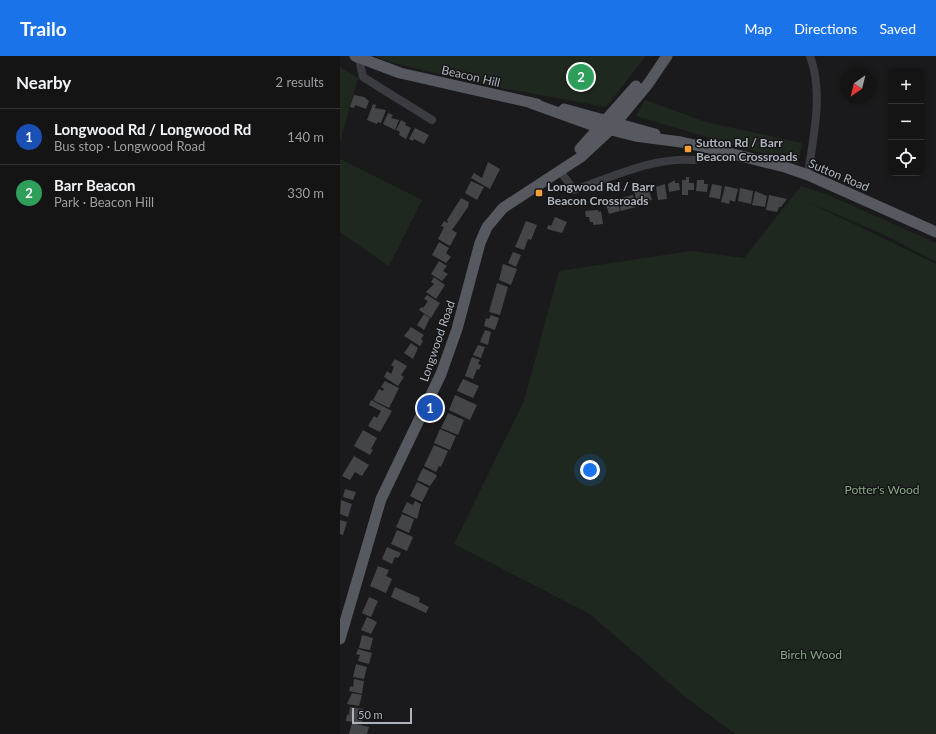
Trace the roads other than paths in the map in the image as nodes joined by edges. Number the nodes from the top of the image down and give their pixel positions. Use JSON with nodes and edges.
{"nodes":[{"id":1,"x":810,"y":56,"type":"edge"},
{"id":2,"x":357,"y":57,"type":"edge"},
{"id":3,"x":664,"y":59,"type":"edge"},
{"id":4,"x":432,"y":120,"type":"dead end"},
{"id":5,"x":608,"y":125,"type":"junction"},
{"id":6,"x":694,"y":160,"type":"dead end"},
{"id":7,"x":560,"y":171,"type":"junction"},
{"id":8,"x":808,"y":175,"type":"junction"},
{"id":9,"x":936,"y":232,"type":"edge"},
{"id":10,"x":340,"y":639,"type":"edge"}],
"edges":[{"from":1,"to":8,"type":"street"},
{"from":2,"to":4,"type":"street","name":"Beacon Hill"},
{"from":2,"to":5,"type":"main road","name":"Beacon Hill"},
{"from":3,"to":5,"type":"main road","name":"Longwood Road"},
{"from":5,"to":7,"type":"main road","name":"Longwood Road"},
{"from":5,"to":8,"type":"main road","name":"Sutton Road"},
{"from":6,"to":7,"type":"street"},
{"from":7,"to":10,"type":"main road","name":"Longwood Road"},
{"from":8,"to":9,"type":"main road","name":"Sutton Road"}]}
